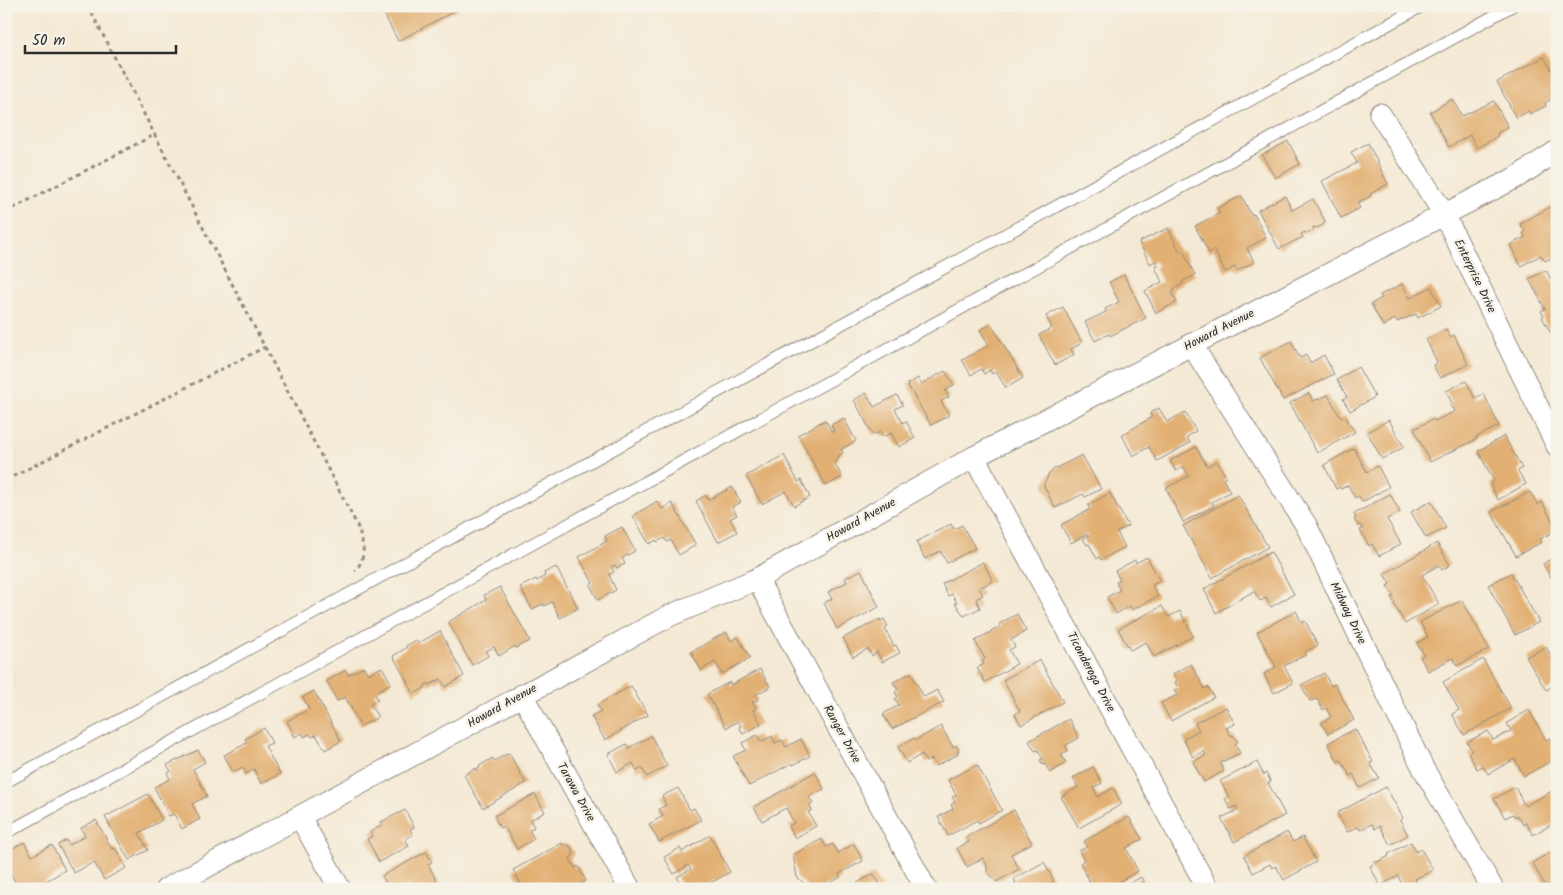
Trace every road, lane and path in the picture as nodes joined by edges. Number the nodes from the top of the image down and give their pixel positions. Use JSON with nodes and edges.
{"nodes":[{"id":1,"x":88,"y":6,"type":"edge"},
{"id":2,"x":1422,"y":6,"type":"edge"},
{"id":3,"x":1512,"y":6,"type":"edge"},
{"id":4,"x":1380,"y":114,"type":"dead end"},
{"id":5,"x":154,"y":135,"type":"junction"},
{"id":6,"x":1557,"y":152,"type":"edge"},
{"id":7,"x":6,"y":212,"type":"edge"},
{"id":8,"x":1444,"y":214,"type":"junction"},
{"id":9,"x":1191,"y":344,"type":"junction"},
{"id":10,"x":264,"y":347,"type":"junction"},
{"id":11,"x":1557,"y":446,"type":"edge"},
{"id":12,"x":974,"y":457,"type":"junction"},
{"id":13,"x":6,"y":480,"type":"edge"},
{"id":14,"x":354,"y":574,"type":"dead end"},
{"id":15,"x":757,"y":579,"type":"junction"},
{"id":16,"x":522,"y":695,"type":"junction"},
{"id":17,"x":6,"y":782,"type":"edge"},
{"id":18,"x":300,"y":817,"type":"junction"},
{"id":19,"x":6,"y":833,"type":"edge"},
{"id":20,"x":166,"y":889,"type":"edge"},
{"id":21,"x":340,"y":889,"type":"edge"},
{"id":22,"x":630,"y":889,"type":"edge"},
{"id":23,"x":926,"y":889,"type":"edge"},
{"id":24,"x":1208,"y":889,"type":"edge"},
{"id":25,"x":1493,"y":889,"type":"edge"}],
"edges":[{"from":1,"to":5,"type":"path"},
{"from":2,"to":17,"type":"lane"},
{"from":3,"to":19,"type":"lane"},
{"from":4,"to":8,"type":"street","name":"Enterprise Drive"},
{"from":5,"to":7,"type":"path"},
{"from":5,"to":10,"type":"path"},
{"from":6,"to":8,"type":"street","name":"Howard Avenue"},
{"from":8,"to":9,"type":"street","name":"Howard Avenue"},
{"from":8,"to":11,"type":"street","name":"Enterprise Drive"},
{"from":9,"to":12,"type":"street","name":"Howard Avenue"},
{"from":9,"to":25,"type":"street","name":"Midway Drive"},
{"from":10,"to":13,"type":"path"},
{"from":10,"to":14,"type":"path"},
{"from":12,"to":15,"type":"street","name":"Howard Avenue"},
{"from":12,"to":24,"type":"street","name":"Ticonderoga Drive"},
{"from":15,"to":16,"type":"street","name":"Howard Avenue"},
{"from":15,"to":23,"type":"street","name":"Ranger Drive"},
{"from":16,"to":18,"type":"street","name":"Howard Avenue"},
{"from":16,"to":22,"type":"street","name":"Tarawa Drive"},
{"from":18,"to":20,"type":"street","name":"Howard Avenue"},
{"from":18,"to":21,"type":"street"}]}
